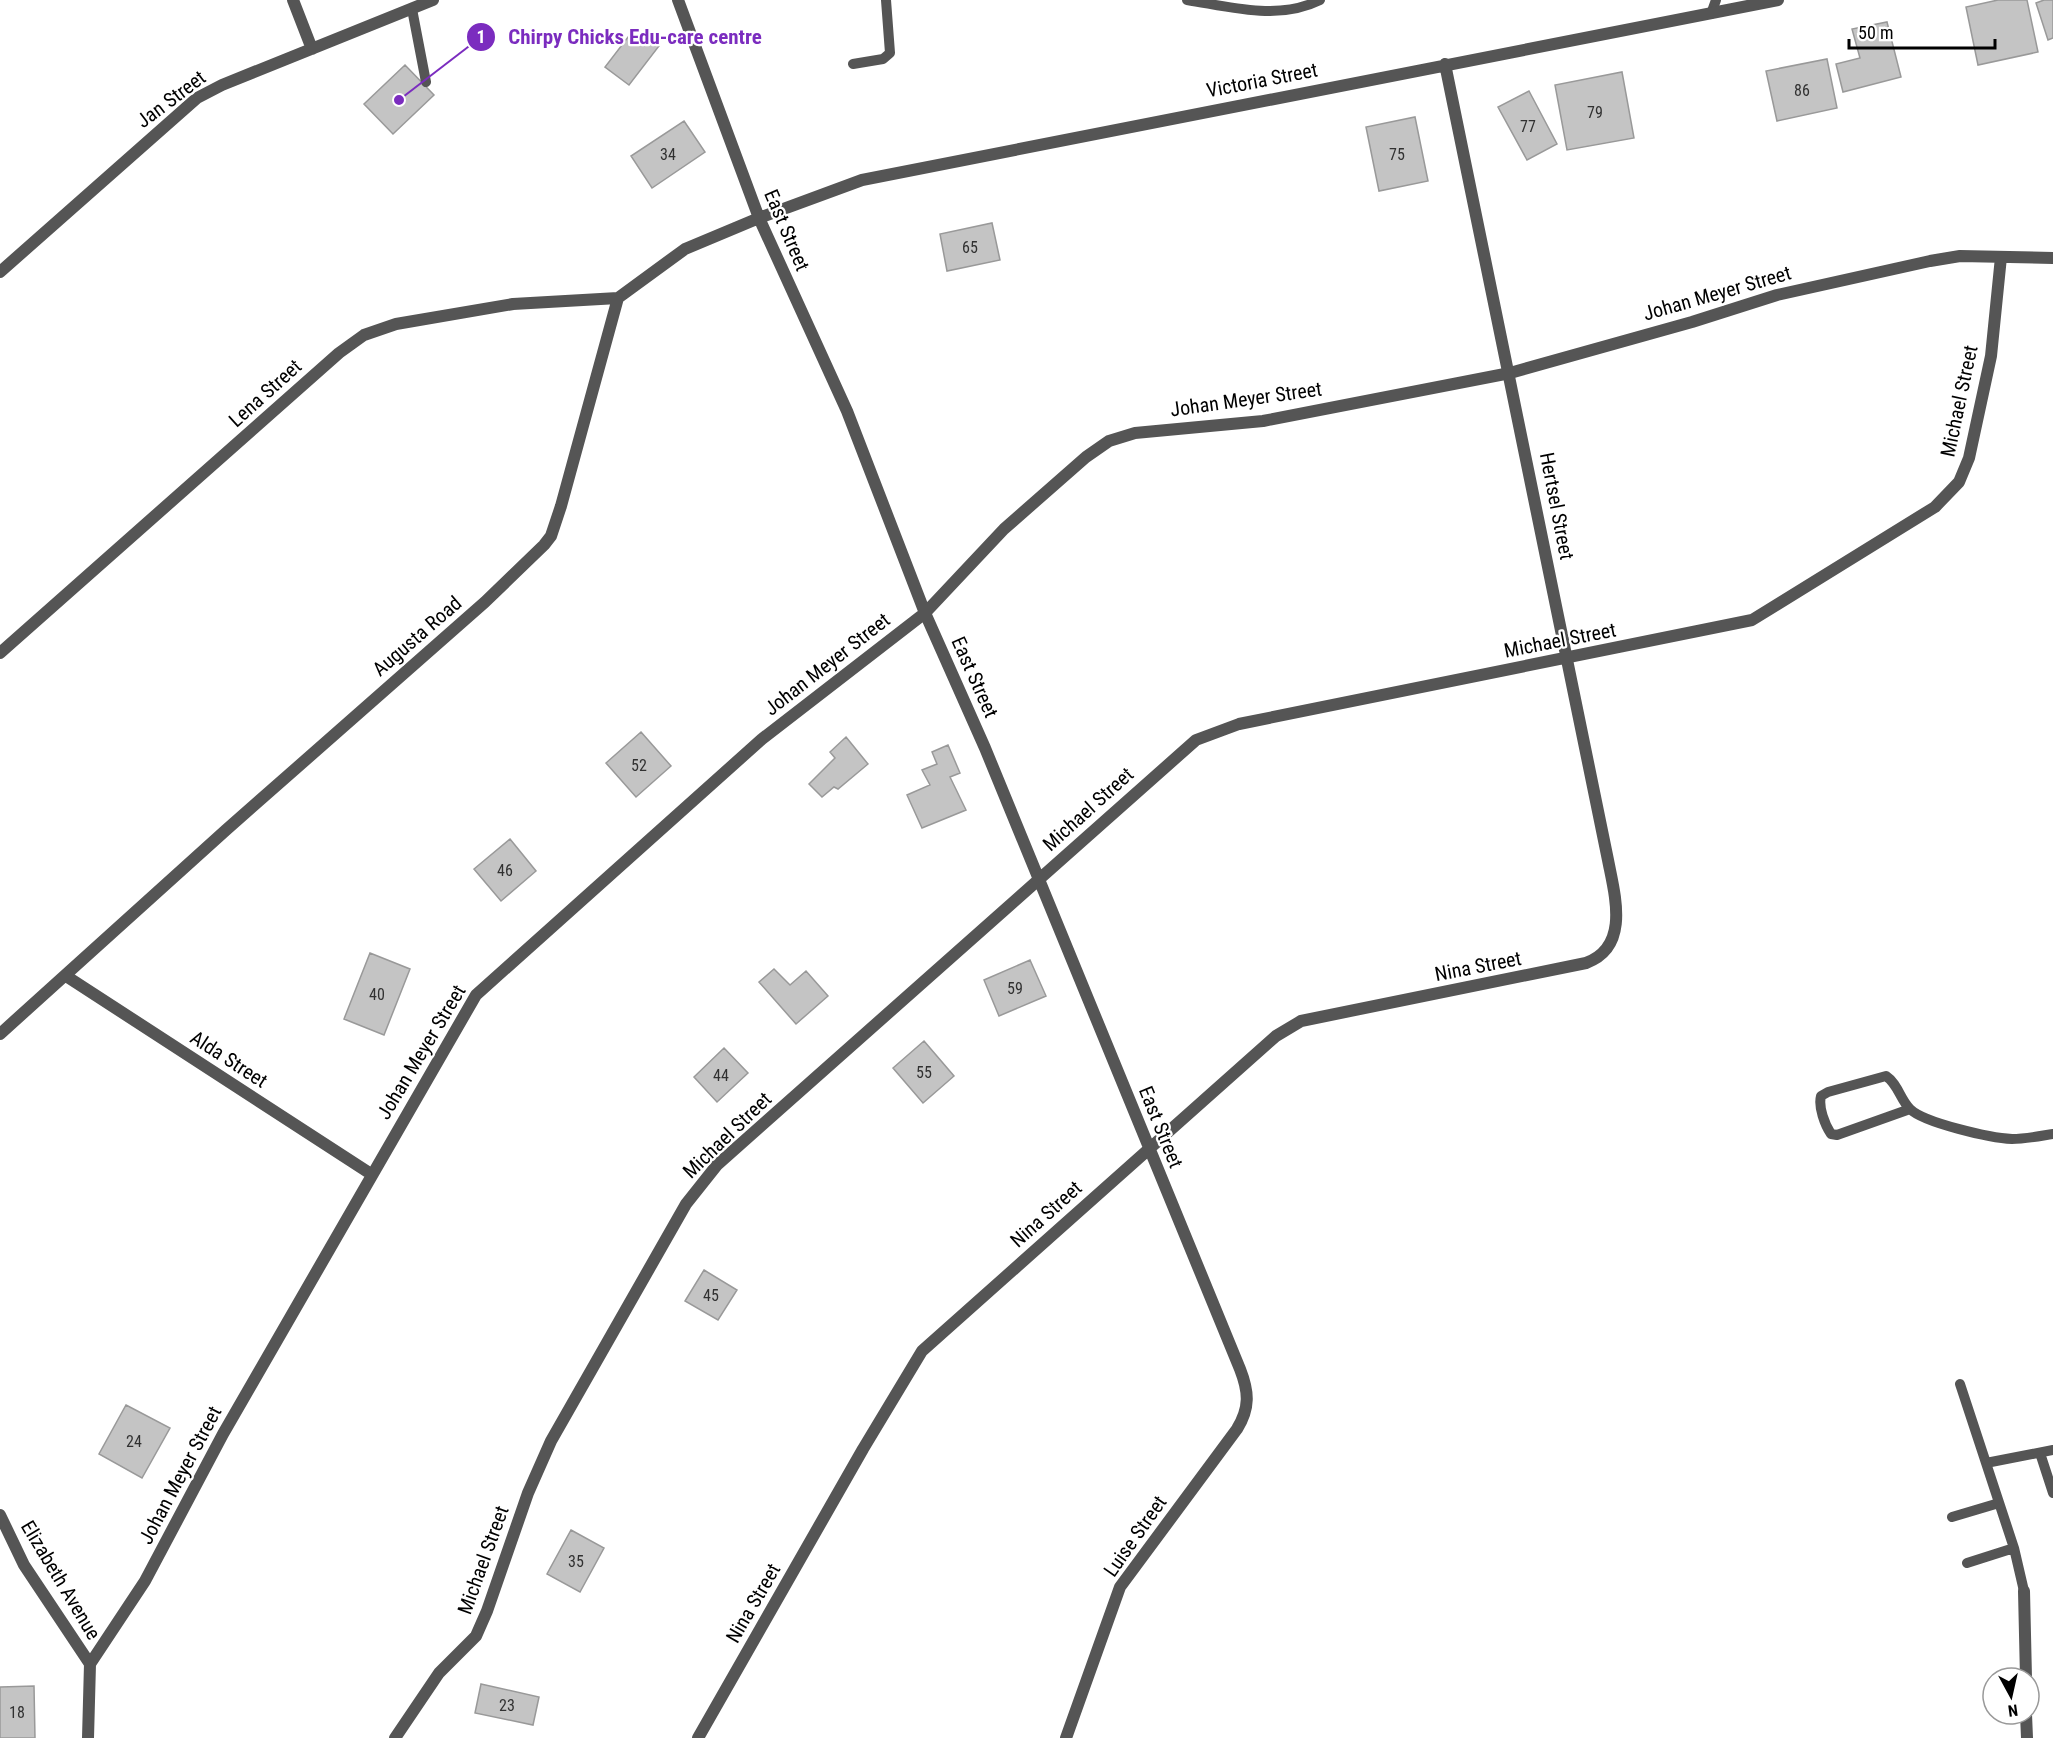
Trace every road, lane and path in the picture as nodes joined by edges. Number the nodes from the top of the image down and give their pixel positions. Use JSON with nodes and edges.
{"nodes":[{"id":1,"x":293,"y":0,"type":"edge"},
{"id":2,"x":433,"y":0,"type":"edge"},
{"id":3,"x":678,"y":0,"type":"edge"},
{"id":4,"x":886,"y":0,"type":"edge"},
{"id":5,"x":1187,"y":0,"type":"edge"},
{"id":6,"x":1320,"y":0,"type":"edge"},
{"id":7,"x":1716,"y":0,"type":"edge"},
{"id":8,"x":1778,"y":0,"type":"edge"},
{"id":9,"x":1287,"y":5,"type":"edge"},
{"id":10,"x":412,"y":9,"type":"junction"},
{"id":11,"x":1711,"y":14,"type":"junction"},
{"id":12,"x":312,"y":49,"type":"junction"},
{"id":13,"x":854,"y":64,"type":"dead end"},
{"id":14,"x":1445,"y":64,"type":"junction"},
{"id":15,"x":426,"y":82,"type":"dead end"},
{"id":16,"x":759,"y":218,"type":"junction"},
{"id":17,"x":2001,"y":257,"type":"junction"},
{"id":18,"x":2053,"y":258,"type":"edge"},
{"id":19,"x":0,"y":272,"type":"edge"},
{"id":20,"x":618,"y":298,"type":"junction"},
{"id":21,"x":1510,"y":373,"type":"junction"},
{"id":22,"x":925,"y":613,"type":"junction"},
{"id":23,"x":0,"y":653,"type":"edge"},
{"id":24,"x":1567,"y":658,"type":"junction"},
{"id":25,"x":1039,"y":880,"type":"junction"},
{"id":26,"x":1604,"y":954,"type":"joint"},
{"id":27,"x":66,"y":976,"type":"junction"},
{"id":28,"x":0,"y":1034,"type":"edge"},
{"id":29,"x":1910,"y":1110,"type":"junction"},
{"id":30,"x":2053,"y":1134,"type":"edge"},
{"id":31,"x":1148,"y":1149,"type":"junction"},
{"id":32,"x":371,"y":1174,"type":"junction"},
{"id":33,"x":1240,"y":1369,"type":"joint"},
{"id":34,"x":1960,"y":1384,"type":"dead end"},
{"id":35,"x":2053,"y":1450,"type":"edge"},
{"id":36,"x":2040,"y":1453,"type":"junction"},
{"id":37,"x":1986,"y":1463,"type":"junction"},
{"id":38,"x":2053,"y":1493,"type":"edge"},
{"id":39,"x":1999,"y":1503,"type":"junction"},
{"id":40,"x":0,"y":1515,"type":"edge"},
{"id":41,"x":1952,"y":1517,"type":"dead end"},
{"id":42,"x":2014,"y":1548,"type":"junction"},
{"id":43,"x":1967,"y":1563,"type":"dead end"},
{"id":44,"x":2024,"y":1591,"type":"joint"},
{"id":45,"x":90,"y":1664,"type":"junction"},
{"id":46,"x":2026,"y":1666,"type":"edge"},
{"id":47,"x":88,"y":1738,"type":"edge"},
{"id":48,"x":395,"y":1738,"type":"edge"},
{"id":49,"x":698,"y":1738,"type":"edge"},
{"id":50,"x":1065,"y":1738,"type":"edge"}],
"edges":[{"from":1,"to":12,"type":"street"},
{"from":2,"to":10,"type":"street","name":"Jan Street"},
{"from":3,"to":16,"type":"street","name":"East Street"},
{"from":4,"to":13,"type":"lane"},
{"from":5,"to":9,"type":"lane"},
{"from":6,"to":9,"type":"lane"},
{"from":7,"to":11,"type":"lane"},
{"from":8,"to":11,"type":"street","name":"Victoria Street"},
{"from":10,"to":12,"type":"street","name":"Jan Street"},
{"from":10,"to":15,"type":"lane"},
{"from":11,"to":14,"type":"street","name":"Victoria Street"},
{"from":12,"to":19,"type":"street","name":"Jan Street"},
{"from":14,"to":16,"type":"street","name":"Victoria Street"},
{"from":14,"to":21,"type":"street","name":"Hertsel Street"},
{"from":16,"to":20,"type":"street"},
{"from":16,"to":22,"type":"street","name":"East Street"},
{"from":17,"to":18,"type":"street","name":"Johan Meyer Street"},
{"from":17,"to":21,"type":"street","name":"Johan Meyer Street"},
{"from":17,"to":24,"type":"street","name":"Michael Street"},
{"from":20,"to":23,"type":"street","name":"Lena Street"},
{"from":20,"to":27,"type":"street","name":"Augusta Road"},
{"from":21,"to":22,"type":"street","name":"Johan Meyer Street"},
{"from":21,"to":24,"type":"street","name":"Hertsel Street"},
{"from":22,"to":25,"type":"street","name":"East Street"},
{"from":22,"to":32,"type":"street","name":"Johan Meyer Street"},
{"from":24,"to":25,"type":"street","name":"Michael Street"},
{"from":24,"to":26,"type":"street","name":"Hertsel Street"},
{"from":25,"to":31,"type":"street","name":"East Street"},
{"from":25,"to":48,"type":"street","name":"Michael Street"},
{"from":26,"to":31,"type":"street","name":"Nina Street"},
{"from":27,"to":28,"type":"street","name":"Augusta Road"},
{"from":27,"to":32,"type":"street","name":"Alda Street"},
{"from":29,"to":29,"type":"lane"},
{"from":29,"to":30,"type":"lane"},
{"from":31,"to":33,"type":"street","name":"East Street"},
{"from":31,"to":49,"type":"street","name":"Nina Street"},
{"from":32,"to":45,"type":"street","name":"Johan Meyer Street"},
{"from":33,"to":50,"type":"street","name":"Luise Street"},
{"from":34,"to":37,"type":"lane"},
{"from":35,"to":36,"type":"lane"},
{"from":36,"to":37,"type":"lane"},
{"from":36,"to":38,"type":"lane"},
{"from":37,"to":39,"type":"lane"},
{"from":39,"to":41,"type":"lane"},
{"from":39,"to":42,"type":"lane"},
{"from":40,"to":45,"type":"street","name":"Elizabeth Avenue"},
{"from":42,"to":43,"type":"lane"},
{"from":42,"to":44,"type":"lane"},
{"from":44,"to":46,"type":"street"},
{"from":45,"to":47,"type":"street"}]}
